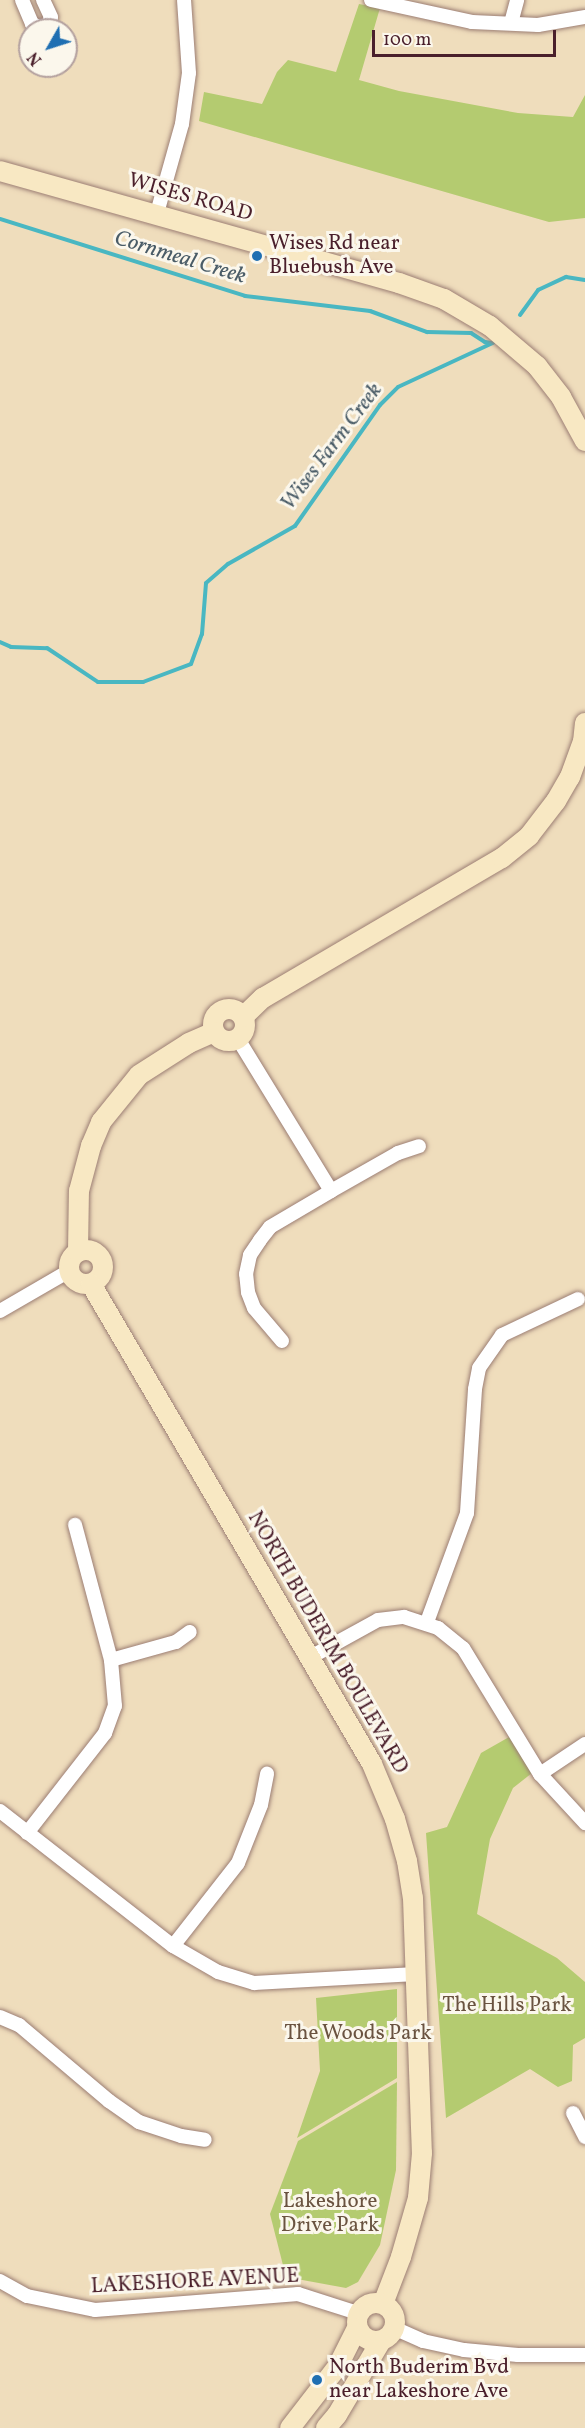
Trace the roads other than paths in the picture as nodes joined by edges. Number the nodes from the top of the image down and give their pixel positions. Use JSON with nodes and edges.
{"nodes":[{"id":1,"x":22,"y":0,"type":"edge"},
{"id":2,"x":184,"y":0,"type":"edge"},
{"id":3,"x":374,"y":0,"type":"edge"},
{"id":4,"x":517,"y":0,"type":"edge"},
{"id":5,"x":45,"y":3,"type":"edge"},
{"id":6,"x":28,"y":16,"type":"junction"},
{"id":7,"x":585,"y":17,"type":"edge"},
{"id":8,"x":511,"y":23,"type":"junction"},
{"id":9,"x":0,"y":171,"type":"edge"},
{"id":10,"x":157,"y":213,"type":"junction"},
{"id":11,"x":585,"y":441,"type":"edge"},
{"id":12,"x":585,"y":723,"type":"edge"},
{"id":13,"x":243,"y":1017,"type":"junction"},
{"id":14,"x":214,"y":1032,"type":"junction"},
{"id":15,"x":238,"y":1039,"type":"junction"},
{"id":16,"x":419,"y":1146,"type":"dead end"},
{"id":17,"x":331,"y":1191,"type":"junction"},
{"id":18,"x":78,"y":1252,"type":"junction"},
{"id":19,"x":69,"y":1271,"type":"junction"},
{"id":20,"x":91,"y":1284,"type":"junction"},
{"id":21,"x":578,"y":1299,"type":"dead end"},
{"id":22,"x":0,"y":1311,"type":"edge"},
{"id":23,"x":282,"y":1341,"type":"dead end"},
{"id":24,"x":75,"y":1525,"type":"dead end"},
{"id":25,"x":427,"y":1622,"type":"junction"},
{"id":26,"x":190,"y":1632,"type":"dead end"},
{"id":27,"x":309,"y":1658,"type":"junction"},
{"id":28,"x":111,"y":1660,"type":"junction"},
{"id":29,"x":585,"y":1743,"type":"edge"},
{"id":30,"x":267,"y":1774,"type":"dead end"},
{"id":31,"x":540,"y":1774,"type":"junction"},
{"id":32,"x":0,"y":1811,"type":"edge"},
{"id":33,"x":585,"y":1823,"type":"edge"},
{"id":34,"x":27,"y":1833,"type":"junction"},
{"id":35,"x":173,"y":1946,"type":"junction"},
{"id":36,"x":416,"y":1974,"type":"junction"},
{"id":37,"x":0,"y":2017,"type":"edge"},
{"id":38,"x":573,"y":2113,"type":"dead end"},
{"id":39,"x":585,"y":2137,"type":"edge"},
{"id":40,"x":205,"y":2140,"type":"dead end"},
{"id":41,"x":0,"y":2281,"type":"edge"},
{"id":42,"x":383,"y":2304,"type":"junction"},
{"id":43,"x":358,"y":2320,"type":"junction"},
{"id":44,"x":387,"y":2334,"type":"junction"},
{"id":45,"x":585,"y":2355,"type":"edge"},
{"id":46,"x":290,"y":2428,"type":"edge"},
{"id":47,"x":326,"y":2428,"type":"edge"}],
"edges":[{"from":1,"to":6,"type":"street"},
{"from":2,"to":10,"type":"street"},
{"from":3,"to":8,"type":"street"},
{"from":4,"to":8,"type":"street"},
{"from":5,"to":6,"type":"street"},
{"from":5,"to":6,"type":"street"},
{"from":7,"to":8,"type":"street"},
{"from":9,"to":10,"type":"street","name":"WISES ROAD"},
{"from":10,"to":11,"type":"street","name":"WISES ROAD"},
{"from":12,"to":13,"type":"street"},
{"from":13,"to":14,"type":"street"},
{"from":13,"to":15,"type":"street"},
{"from":14,"to":15,"type":"street"},
{"from":14,"to":18,"type":"street"},
{"from":15,"to":17,"type":"street"},
{"from":16,"to":17,"type":"street"},
{"from":17,"to":23,"type":"street"},
{"from":18,"to":19,"type":"street"},
{"from":18,"to":20,"type":"street"},
{"from":19,"to":20,"type":"street"},
{"from":19,"to":22,"type":"street"},
{"from":20,"to":27,"type":"street","name":"NORTH BUDERIM BOULEVARD"},
{"from":21,"to":25,"type":"street"},
{"from":24,"to":28,"type":"street"},
{"from":25,"to":27,"type":"street"},
{"from":25,"to":31,"type":"street"},
{"from":26,"to":28,"type":"street"},
{"from":27,"to":36,"type":"street","name":"NORTH BUDERIM BOULEVARD"},
{"from":28,"to":34,"type":"street"},
{"from":29,"to":31,"type":"street"},
{"from":30,"to":35,"type":"street"},
{"from":31,"to":33,"type":"street"},
{"from":32,"to":34,"type":"street"},
{"from":34,"to":35,"type":"street"},
{"from":35,"to":36,"type":"street"},
{"from":36,"to":42,"type":"street","name":"NORTH BUDERIM BOULEVARD"},
{"from":37,"to":40,"type":"street"},
{"from":38,"to":39,"type":"street"},
{"from":41,"to":43,"type":"street","name":"LAKESHORE AVENUE"},
{"from":42,"to":43,"type":"street"},
{"from":42,"to":44,"type":"street"},
{"from":43,"to":44,"type":"street"},
{"from":43,"to":46,"type":"street"},
{"from":44,"to":45,"type":"street"},
{"from":44,"to":47,"type":"street"}]}
